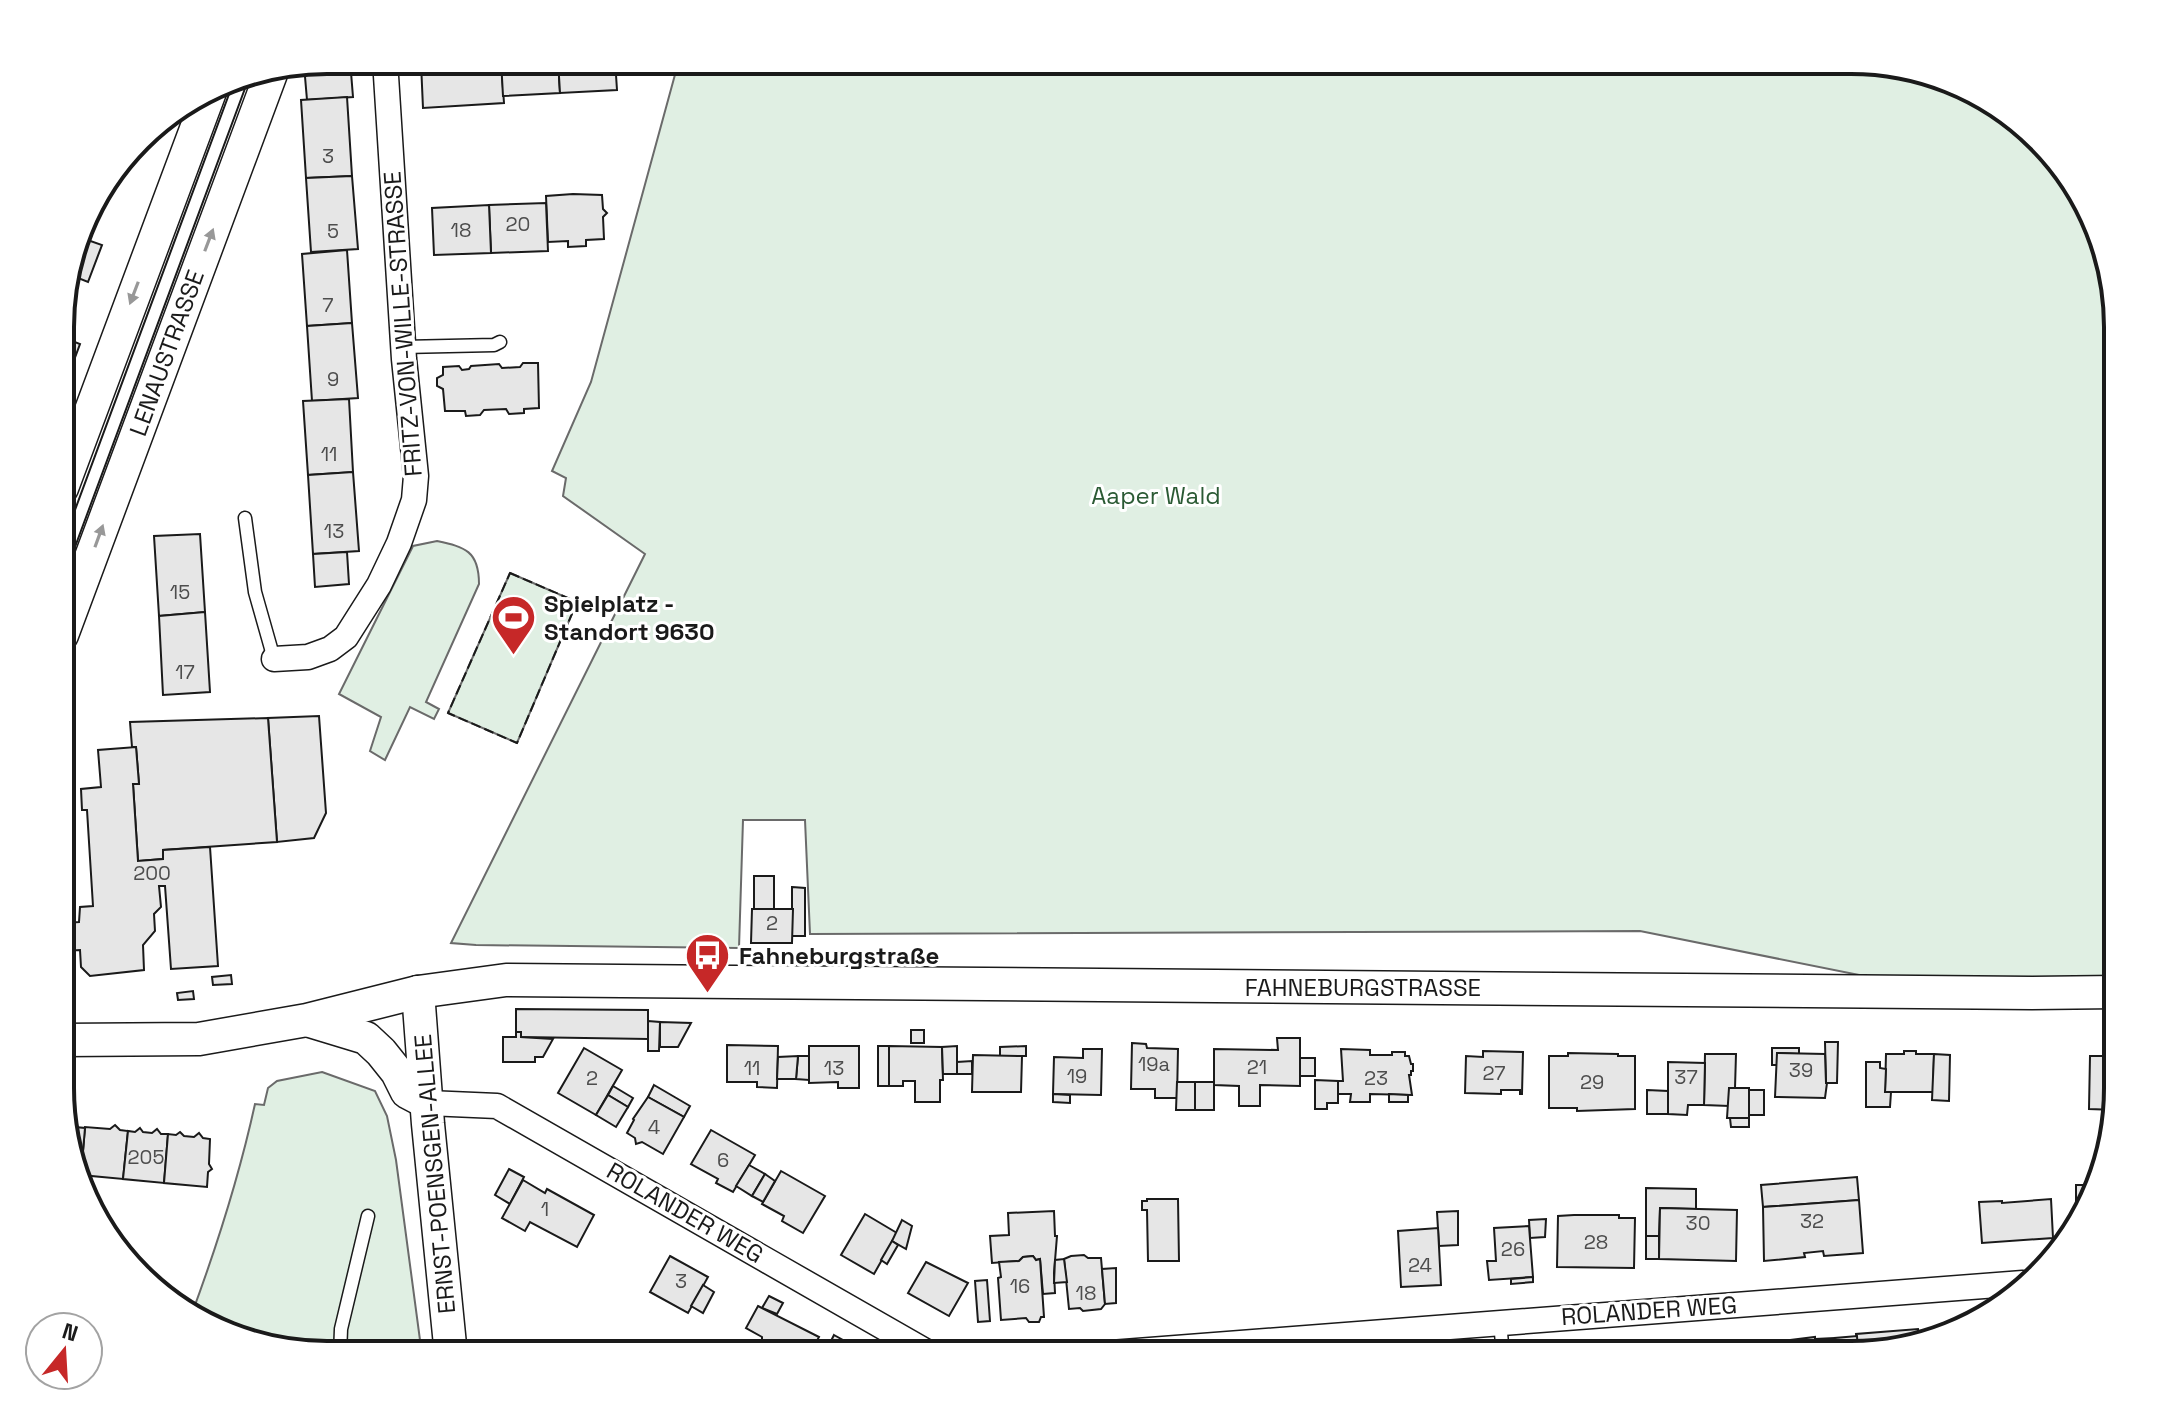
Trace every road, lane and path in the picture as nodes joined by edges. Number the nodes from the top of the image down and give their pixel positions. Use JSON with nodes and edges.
{"nodes":[{"id":1,"x":386,"y":74,"type":"edge"},
{"id":2,"x":268,"y":82,"type":"edge"},
{"id":3,"x":205,"y":106,"type":"edge"},
{"id":4,"x":500,"y":342,"type":"dead end"},
{"id":5,"x":403,"y":347,"type":"junction"},
{"id":6,"x":74,"y":456,"type":"edge"},
{"id":7,"x":245,"y":518,"type":"dead end"},
{"id":8,"x":74,"y":603,"type":"edge"},
{"id":9,"x":274,"y":659,"type":"joint"},
{"id":10,"x":418,"y":992,"type":"junction"},
{"id":11,"x":2103,"y":992,"type":"edge"},
{"id":12,"x":307,"y":1020,"type":"junction"},
{"id":13,"x":74,"y":1040,"type":"edge"},
{"id":14,"x":428,"y":1103,"type":"junction"},
{"id":15,"x":368,"y":1216,"type":"dead end"},
{"id":16,"x":2010,"y":1284,"type":"edge"},
{"id":17,"x":1500,"y":1322,"type":"junction"},
{"id":18,"x":1269,"y":1340,"type":"edge"},
{"id":19,"x":1502,"y":1340,"type":"edge"},
{"id":20,"x":341,"y":1341,"type":"edge"},
{"id":21,"x":450,"y":1341,"type":"edge"},
{"id":22,"x":907,"y":1341,"type":"edge"}],
"edges":[{"from":1,"to":5,"type":"street","name":"FRITZ-VON-WILLE-STRASSE"},
{"from":8,"to":2,"type":"street","name":"LENAUSTRASSE","one_way":true},
{"from":3,"to":6,"type":"street","one_way":true},
{"from":4,"to":5,"type":"lane"},
{"from":5,"to":9,"type":"street","name":"FRITZ-VON-WILLE-STRASSE"},
{"from":7,"to":9,"type":"lane"},
{"from":10,"to":11,"type":"street","name":"FAHNEBURGSTRASSE"},
{"from":10,"to":12,"type":"street","name":"FAHNEBURGSTRASSE"},
{"from":10,"to":14,"type":"street","name":"ERNST-POENSGEN-ALLEE"},
{"from":12,"to":13,"type":"street","name":"FAHNEBURGSTRASSE"},
{"from":12,"to":14,"type":"street"},
{"from":14,"to":21,"type":"street","name":"ERNST-POENSGEN-ALLEE"},
{"from":14,"to":22,"type":"street","name":"ROLANDER WEG"},
{"from":15,"to":20,"type":"lane"},
{"from":16,"to":17,"type":"street","name":"ROLANDER WEG"},
{"from":17,"to":18,"type":"street","name":"ROLANDER WEG"},
{"from":17,"to":19,"type":"lane"}]}
